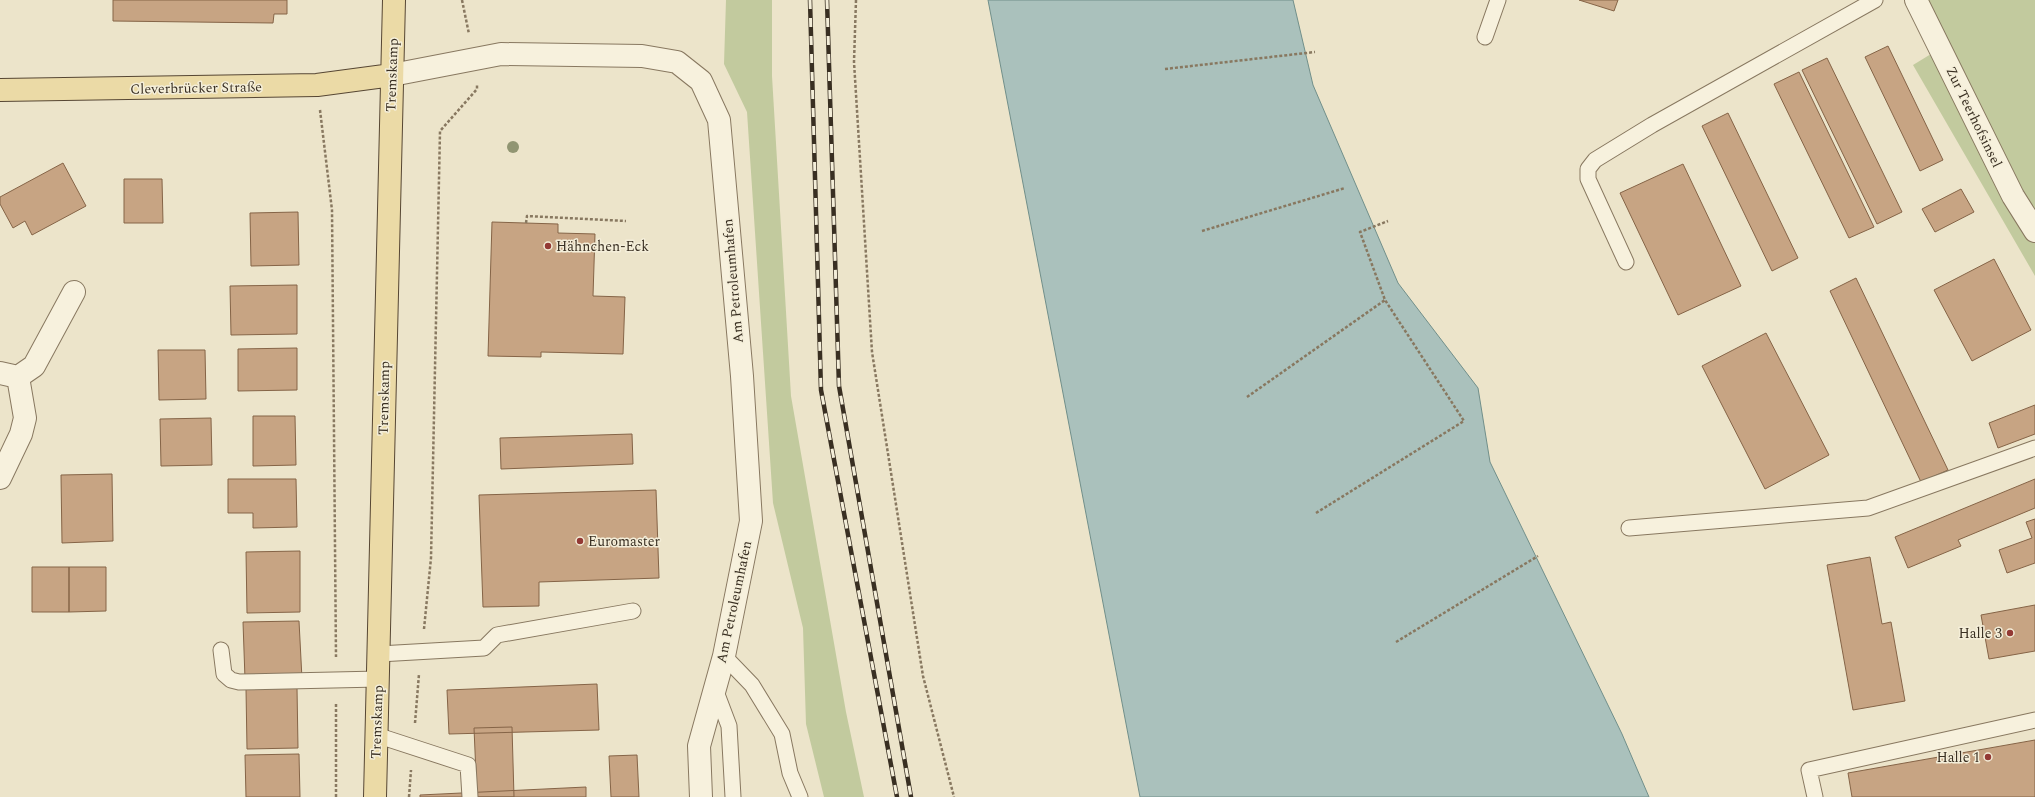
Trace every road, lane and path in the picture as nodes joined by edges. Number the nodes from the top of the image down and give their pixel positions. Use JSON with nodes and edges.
{"nodes":[{"id":1,"x":394,"y":0,"type":"edge"},
{"id":2,"x":462,"y":0,"type":"edge"},
{"id":3,"x":856,"y":0,"type":"edge"},
{"id":4,"x":1498,"y":0,"type":"edge"},
{"id":5,"x":1875,"y":0,"type":"edge"},
{"id":6,"x":1916,"y":0,"type":"edge"},
{"id":7,"x":1485,"y":37,"type":"dead end"},
{"id":8,"x":1315,"y":52,"type":"dead end"},
{"id":9,"x":474,"y":58,"type":"junction"},
{"id":10,"x":1164,"y":69,"type":"dead end"},
{"id":11,"x":392,"y":75,"type":"junction"},
{"id":12,"x":317,"y":85,"type":"junction"},
{"id":13,"x":0,"y":90,"type":"edge"},
{"id":14,"x":1345,"y":188,"type":"dead end"},
{"id":15,"x":626,"y":221,"type":"dead end"},
{"id":16,"x":1388,"y":221,"type":"dead end"},
{"id":17,"x":526,"y":223,"type":"dead end"},
{"id":18,"x":2035,"y":230,"type":"edge"},
{"id":19,"x":1202,"y":231,"type":"dead end"},
{"id":20,"x":1626,"y":262,"type":"dead end"},
{"id":21,"x":74,"y":292,"type":"dead end"},
{"id":22,"x":1385,"y":300,"type":"junction"},
{"id":23,"x":9,"y":375,"type":"edge"},
{"id":24,"x":1246,"y":397,"type":"dead end"},
{"id":25,"x":2035,"y":448,"type":"edge"},
{"id":26,"x":0,"y":478,"type":"edge"},
{"id":27,"x":1316,"y":513,"type":"dead end"},
{"id":28,"x":1629,"y":528,"type":"dead end"},
{"id":29,"x":1538,"y":556,"type":"dead end"},
{"id":30,"x":633,"y":611,"type":"dead end"},
{"id":31,"x":1396,"y":642,"type":"dead end"},
{"id":32,"x":221,"y":650,"type":"dead end"},
{"id":33,"x":421,"y":651,"type":"junction"},
{"id":34,"x":379,"y":654,"type":"junction"},
{"id":35,"x":724,"y":656,"type":"junction"},
{"id":36,"x":379,"y":679,"type":"junction"},
{"id":37,"x":336,"y":680,"type":"junction"},
{"id":38,"x":715,"y":689,"type":"junction"},
{"id":39,"x":2035,"y":720,"type":"edge"},
{"id":40,"x":376,"y":735,"type":"junction"},
{"id":41,"x":413,"y":746,"type":"junction"},
{"id":42,"x":336,"y":797,"type":"edge"},
{"id":43,"x":375,"y":797,"type":"edge"},
{"id":44,"x":409,"y":797,"type":"edge"},
{"id":45,"x":470,"y":797,"type":"edge"},
{"id":46,"x":701,"y":797,"type":"edge"},
{"id":47,"x":733,"y":797,"type":"edge"},
{"id":48,"x":800,"y":797,"type":"edge"},
{"id":49,"x":954,"y":797,"type":"edge"},
{"id":50,"x":1815,"y":797,"type":"edge"}],
"edges":[{"from":1,"to":11,"type":"main road","name":"Tremskamp"},
{"from":2,"to":9,"type":"path"},
{"from":3,"to":49,"type":"path"},
{"from":4,"to":7,"type":"lane"},
{"from":5,"to":20,"type":"lane"},
{"from":6,"to":18,"type":"street","name":"Zur Teerhofsinsel"},
{"from":8,"to":10,"type":"path"},
{"from":9,"to":11,"type":"street","name":"Am Petroleumhafen"},
{"from":9,"to":33,"type":"path"},
{"from":9,"to":35,"type":"street","name":"Am Petroleumhafen"},
{"from":11,"to":12,"type":"main road","name":"Cleverbrücker Straße"},
{"from":11,"to":34,"type":"main road","name":"Tremskamp"},
{"from":12,"to":13,"type":"main road","name":"Cleverbrücker Straße"},
{"from":12,"to":37,"type":"path"},
{"from":14,"to":19,"type":"path"},
{"from":15,"to":17,"type":"path"},
{"from":16,"to":22,"type":"path"},
{"from":21,"to":23,"type":"street"},
{"from":22,"to":24,"type":"path"},
{"from":22,"to":27,"type":"path"},
{"from":23,"to":26,"type":"street"},
{"from":25,"to":28,"type":"lane"},
{"from":29,"to":31,"type":"path"},
{"from":30,"to":33,"type":"lane"},
{"from":32,"to":37,"type":"lane"},
{"from":33,"to":34,"type":"lane"},
{"from":33,"to":41,"type":"path"},
{"from":34,"to":36,"type":"main road","name":"Tremskamp"},
{"from":35,"to":38,"type":"street","name":"Am Petroleumhafen"},
{"from":35,"to":48,"type":"lane"},
{"from":36,"to":37,"type":"lane"},
{"from":36,"to":40,"type":"main road","name":"Tremskamp"},
{"from":37,"to":42,"type":"path"},
{"from":38,"to":46,"type":"street","name":"Am Petroleumhafen"},
{"from":38,"to":47,"type":"lane"},
{"from":39,"to":50,"type":"lane"},
{"from":40,"to":41,"type":"lane"},
{"from":40,"to":43,"type":"main road","name":"Tremskamp"},
{"from":41,"to":44,"type":"path"},
{"from":41,"to":45,"type":"lane"}]}
